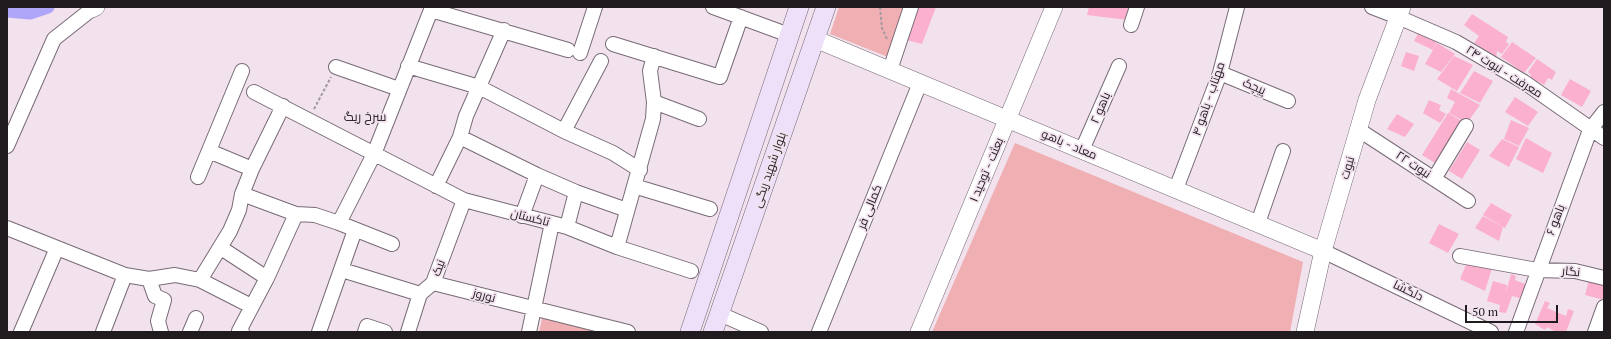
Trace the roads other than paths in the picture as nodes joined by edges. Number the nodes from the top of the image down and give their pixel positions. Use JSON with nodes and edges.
{"nodes":[{"id":1,"x":596,"y":7,"type":"edge"},
{"id":2,"x":713,"y":7,"type":"edge"},
{"id":3,"x":799,"y":7,"type":"edge"},
{"id":4,"x":826,"y":7,"type":"edge"},
{"id":5,"x":911,"y":7,"type":"edge"},
{"id":6,"x":1054,"y":7,"type":"edge"},
{"id":7,"x":1137,"y":7,"type":"edge"},
{"id":8,"x":1237,"y":7,"type":"edge"},
{"id":9,"x":1372,"y":7,"type":"edge"},
{"id":10,"x":94,"y":8,"type":"edge"},
{"id":11,"x":1400,"y":12,"type":"edge"},
{"id":12,"x":741,"y":17,"type":"junction"},
{"id":13,"x":1131,"y":25,"type":"dead end"},
{"id":14,"x":504,"y":30,"type":"junction"},
{"id":15,"x":789,"y":35,"type":"junction"},
{"id":16,"x":815,"y":39,"type":"junction"},
{"id":17,"x":613,"y":44,"type":"dead end"},
{"id":18,"x":654,"y":56,"type":"junction"},
{"id":19,"x":601,"y":61,"type":"dead end"},
{"id":20,"x":408,"y":66,"type":"junction"},
{"id":21,"x":1119,"y":66,"type":"dead end"},
{"id":22,"x":336,"y":67,"type":"road end"},
{"id":23,"x":890,"y":70,"type":"junction"},
{"id":24,"x":242,"y":71,"type":"dead end"},
{"id":25,"x":1220,"y":72,"type":"junction"},
{"id":26,"x":920,"y":83,"type":"junction"},
{"id":27,"x":479,"y":87,"type":"junction"},
{"id":28,"x":399,"y":89,"type":"junction"},
{"id":29,"x":254,"y":92,"type":"dead end"},
{"id":30,"x":1288,"y":101,"type":"dead end"},
{"id":31,"x":654,"y":102,"type":"junction"},
{"id":32,"x":283,"y":106,"type":"junction"},
{"id":33,"x":1604,"y":112,"type":"edge"},
{"id":34,"x":699,"y":119,"type":"dead end"},
{"id":35,"x":1009,"y":119,"type":"junction"},
{"id":36,"x":1466,"y":126,"type":"dead end"},
{"id":37,"x":1359,"y":130,"type":"junction"},
{"id":38,"x":1590,"y":130,"type":"junction"},
{"id":39,"x":564,"y":131,"type":"junction"},
{"id":40,"x":460,"y":137,"type":"junction"},
{"id":41,"x":1604,"y":138,"type":"edge"},
{"id":42,"x":7,"y":146,"type":"edge"},
{"id":43,"x":1082,"y":150,"type":"junction"},
{"id":44,"x":1283,"y":151,"type":"dead end"},
{"id":45,"x":209,"y":152,"type":"junction"},
{"id":46,"x":374,"y":154,"type":"junction"},
{"id":47,"x":252,"y":169,"type":"junction"},
{"id":48,"x":640,"y":170,"type":"junction"},
{"id":49,"x":537,"y":175,"type":"junction"},
{"id":50,"x":198,"y":177,"type":"dead end"},
{"id":51,"x":1434,"y":179,"type":"junction"},
{"id":52,"x":436,"y":186,"type":"junction"},
{"id":53,"x":634,"y":186,"type":"junction"},
{"id":54,"x":1176,"y":189,"type":"junction"},
{"id":55,"x":576,"y":192,"type":"junction"},
{"id":56,"x":242,"y":194,"type":"junction"},
{"id":57,"x":464,"y":200,"type":"junction"},
{"id":58,"x":1468,"y":201,"type":"dead end"},
{"id":59,"x":710,"y":209,"type":"dead end"},
{"id":60,"x":627,"y":210,"type":"junction"},
{"id":61,"x":296,"y":214,"type":"junction"},
{"id":62,"x":522,"y":216,"type":"junction"},
{"id":63,"x":339,"y":223,"type":"junction"},
{"id":64,"x":552,"y":223,"type":"junction"},
{"id":65,"x":1258,"y":223,"type":"junction"},
{"id":66,"x":567,"y":227,"type":"junction"},
{"id":67,"x":7,"y":228,"type":"edge"},
{"id":68,"x":355,"y":230,"type":"junction"},
{"id":69,"x":392,"y":244,"type":"dead end"},
{"id":70,"x":617,"y":247,"type":"junction"},
{"id":71,"x":57,"y":248,"type":"junction"},
{"id":72,"x":221,"y":248,"type":"junction"},
{"id":73,"x":1324,"y":251,"type":"junction"},
{"id":74,"x":1460,"y":256,"type":"dead end"},
{"id":75,"x":342,"y":270,"type":"junction"},
{"id":76,"x":1537,"y":270,"type":"junction"},
{"id":77,"x":691,"y":271,"type":"dead end"},
{"id":78,"x":125,"y":275,"type":"junction"},
{"id":79,"x":267,"y":278,"type":"junction"},
{"id":80,"x":1604,"y":278,"type":"edge"},
{"id":81,"x":149,"y":279,"type":"junction"},
{"id":82,"x":200,"y":280,"type":"junction"},
{"id":83,"x":433,"y":283,"type":"junction"},
{"id":84,"x":420,"y":294,"type":"junction"},
{"id":85,"x":251,"y":306,"type":"junction"},
{"id":86,"x":1604,"y":307,"type":"edge"},
{"id":87,"x":534,"y":309,"type":"junction"},
{"id":88,"x":720,"y":314,"type":"junction"},
{"id":89,"x":196,"y":318,"type":"dead end"},
{"id":90,"x":21,"y":332,"type":"edge"},
{"id":91,"x":103,"y":332,"type":"edge"},
{"id":92,"x":161,"y":332,"type":"edge"},
{"id":93,"x":190,"y":332,"type":"edge"},
{"id":94,"x":242,"y":332,"type":"edge"},
{"id":95,"x":319,"y":332,"type":"edge"},
{"id":96,"x":365,"y":332,"type":"edge"},
{"id":97,"x":385,"y":332,"type":"edge"},
{"id":98,"x":408,"y":332,"type":"edge"},
{"id":99,"x":529,"y":332,"type":"edge"},
{"id":100,"x":628,"y":332,"type":"edge"},
{"id":101,"x":690,"y":332,"type":"edge"},
{"id":102,"x":713,"y":332,"type":"edge"},
{"id":103,"x":761,"y":332,"type":"edge"},
{"id":104,"x":819,"y":332,"type":"edge"},
{"id":105,"x":919,"y":332,"type":"edge"},
{"id":106,"x":1305,"y":332,"type":"edge"},
{"id":107,"x":1491,"y":332,"type":"edge"},
{"id":108,"x":1516,"y":332,"type":"edge"},
{"id":109,"x":1595,"y":332,"type":"edge"}],
"edges":[{"from":1,"to":14,"type":"street"},
{"from":2,"to":12,"type":"street"},
{"from":3,"to":15,"type":"main road","name":"بلوار شهید ریگی"},
{"from":4,"to":16,"type":"main road","name":"بلوار شهید ریگی"},
{"from":5,"to":23,"type":"street"},
{"from":6,"to":35,"type":"street","name":"بعثت - توحید ۱"},
{"from":7,"to":13,"type":"street"},
{"from":8,"to":25,"type":"street","name":"مهتاب - باهو ۴"},
{"from":9,"to":11,"type":"street","name":"معرفت - نبوت ۲۴"},
{"from":10,"to":42,"type":"street"},
{"from":11,"to":37,"type":"street","name":"نبوت"},
{"from":11,"to":38,"type":"street","name":"معرفت - نبوت ۲۴"},
{"from":12,"to":15,"type":"street"},
{"from":12,"to":18,"type":"street"},
{"from":14,"to":20,"type":"street"},
{"from":14,"to":27,"type":"street"},
{"from":15,"to":101,"type":"main road","name":"بلوار شهید ریگی"},
{"from":16,"to":23,"type":"street","name":"معاد - باهو"},
{"from":16,"to":88,"type":"main road","name":"بلوار شهید ریگی"},
{"from":17,"to":18,"type":"street"},
{"from":18,"to":31,"type":"street"},
{"from":19,"to":39,"type":"street"},
{"from":20,"to":27,"type":"street"},
{"from":20,"to":28,"type":"street"},
{"from":21,"to":43,"type":"street","name":"باهو ۲"},
{"from":22,"to":28,"type":"street"},
{"from":23,"to":26,"type":"street","name":"معاد - باهو"},
{"from":24,"to":45,"type":"street"},
{"from":25,"to":30,"type":"street","name":"پیچک"},
{"from":25,"to":54,"type":"street","name":"مهتاب - باهو ۴"},
{"from":26,"to":35,"type":"street","name":"معاد - باهو"},
{"from":26,"to":104,"type":"street","name":"کمالی فر"},
{"from":27,"to":39,"type":"street"},
{"from":27,"to":40,"type":"street"},
{"from":28,"to":46,"type":"street"},
{"from":29,"to":32,"type":"street","name":"تاکستان"},
{"from":31,"to":34,"type":"street"},
{"from":31,"to":48,"type":"street"},
{"from":32,"to":46,"type":"street","name":"تاکستان"},
{"from":32,"to":47,"type":"street"},
{"from":33,"to":38,"type":"street","name":"باهو ۶"},
{"from":35,"to":43,"type":"street","name":"معاد - باهو"},
{"from":35,"to":105,"type":"street","name":"بعثت - توحید ۱"},
{"from":36,"to":51,"type":"street"},
{"from":37,"to":51,"type":"street","name":"نبوت ۲۲"},
{"from":37,"to":73,"type":"street","name":"نبوت"},
{"from":38,"to":41,"type":"street","name":"معرفت - نبوت ۲۴"},
{"from":38,"to":76,"type":"street","name":"باهو ۶"},
{"from":39,"to":48,"type":"street"},
{"from":40,"to":49,"type":"street"},
{"from":40,"to":52,"type":"street"},
{"from":43,"to":54,"type":"street","name":"معاد - باهو"},
{"from":44,"to":65,"type":"street"},
{"from":45,"to":47,"type":"street"},
{"from":45,"to":50,"type":"street"},
{"from":46,"to":52,"type":"street","name":"تاکستان"},
{"from":46,"to":63,"type":"street"},
{"from":47,"to":56,"type":"street"},
{"from":48,"to":53,"type":"street"},
{"from":49,"to":55,"type":"street"},
{"from":49,"to":62,"type":"street"},
{"from":51,"to":58,"type":"street","name":"نبوت ۲۲"},
{"from":52,"to":57,"type":"street","name":"تاکستان"},
{"from":53,"to":59,"type":"street"},
{"from":53,"to":60,"type":"street"},
{"from":54,"to":65,"type":"street","name":"معاد - باهو"},
{"from":55,"to":60,"type":"street"},
{"from":55,"to":66,"type":"street"},
{"from":56,"to":61,"type":"street"},
{"from":56,"to":72,"type":"street"},
{"from":57,"to":62,"type":"street","name":"تاکستان"},
{"from":57,"to":83,"type":"street","name":"نیک"},
{"from":60,"to":70,"type":"street"},
{"from":61,"to":63,"type":"street"},
{"from":61,"to":79,"type":"street"},
{"from":62,"to":64,"type":"street","name":"تاکستان"},
{"from":63,"to":68,"type":"street"},
{"from":64,"to":66,"type":"street","name":"تاکستان"},
{"from":64,"to":87,"type":"street"},
{"from":65,"to":73,"type":"street","name":"معاد - باهو"},
{"from":66,"to":70,"type":"street","name":"تاکستان"},
{"from":67,"to":71,"type":"street"},
{"from":68,"to":69,"type":"street"},
{"from":68,"to":75,"type":"street"},
{"from":70,"to":77,"type":"street","name":"تاکستان"},
{"from":71,"to":78,"type":"street"},
{"from":71,"to":90,"type":"street"},
{"from":72,"to":79,"type":"street"},
{"from":72,"to":82,"type":"street"},
{"from":73,"to":106,"type":"street","name":"نبوت"},
{"from":73,"to":107,"type":"street","name":"دلگشا"},
{"from":74,"to":76,"type":"street","name":"نگار"},
{"from":75,"to":84,"type":"street"},
{"from":75,"to":95,"type":"street"},
{"from":76,"to":80,"type":"street","name":"نگار"},
{"from":76,"to":108,"type":"street","name":"باهو ۶"},
{"from":78,"to":81,"type":"street"},
{"from":78,"to":91,"type":"street"},
{"from":79,"to":85,"type":"street"},
{"from":81,"to":82,"type":"street"},
{"from":81,"to":92,"type":"street"},
{"from":82,"to":85,"type":"street"},
{"from":83,"to":84,"type":"street","name":"نیک"},
{"from":83,"to":87,"type":"street","name":"نوروز"},
{"from":84,"to":98,"type":"street"},
{"from":85,"to":94,"type":"street"},
{"from":86,"to":109,"type":"street"},
{"from":87,"to":99,"type":"street"},
{"from":87,"to":100,"type":"street","name":"نوروز"},
{"from":88,"to":102,"type":"main road","name":"بلوار شهید ریگی"},
{"from":88,"to":103,"type":"street"},
{"from":89,"to":93,"type":"street"},
{"from":96,"to":97,"type":"street"}]}
